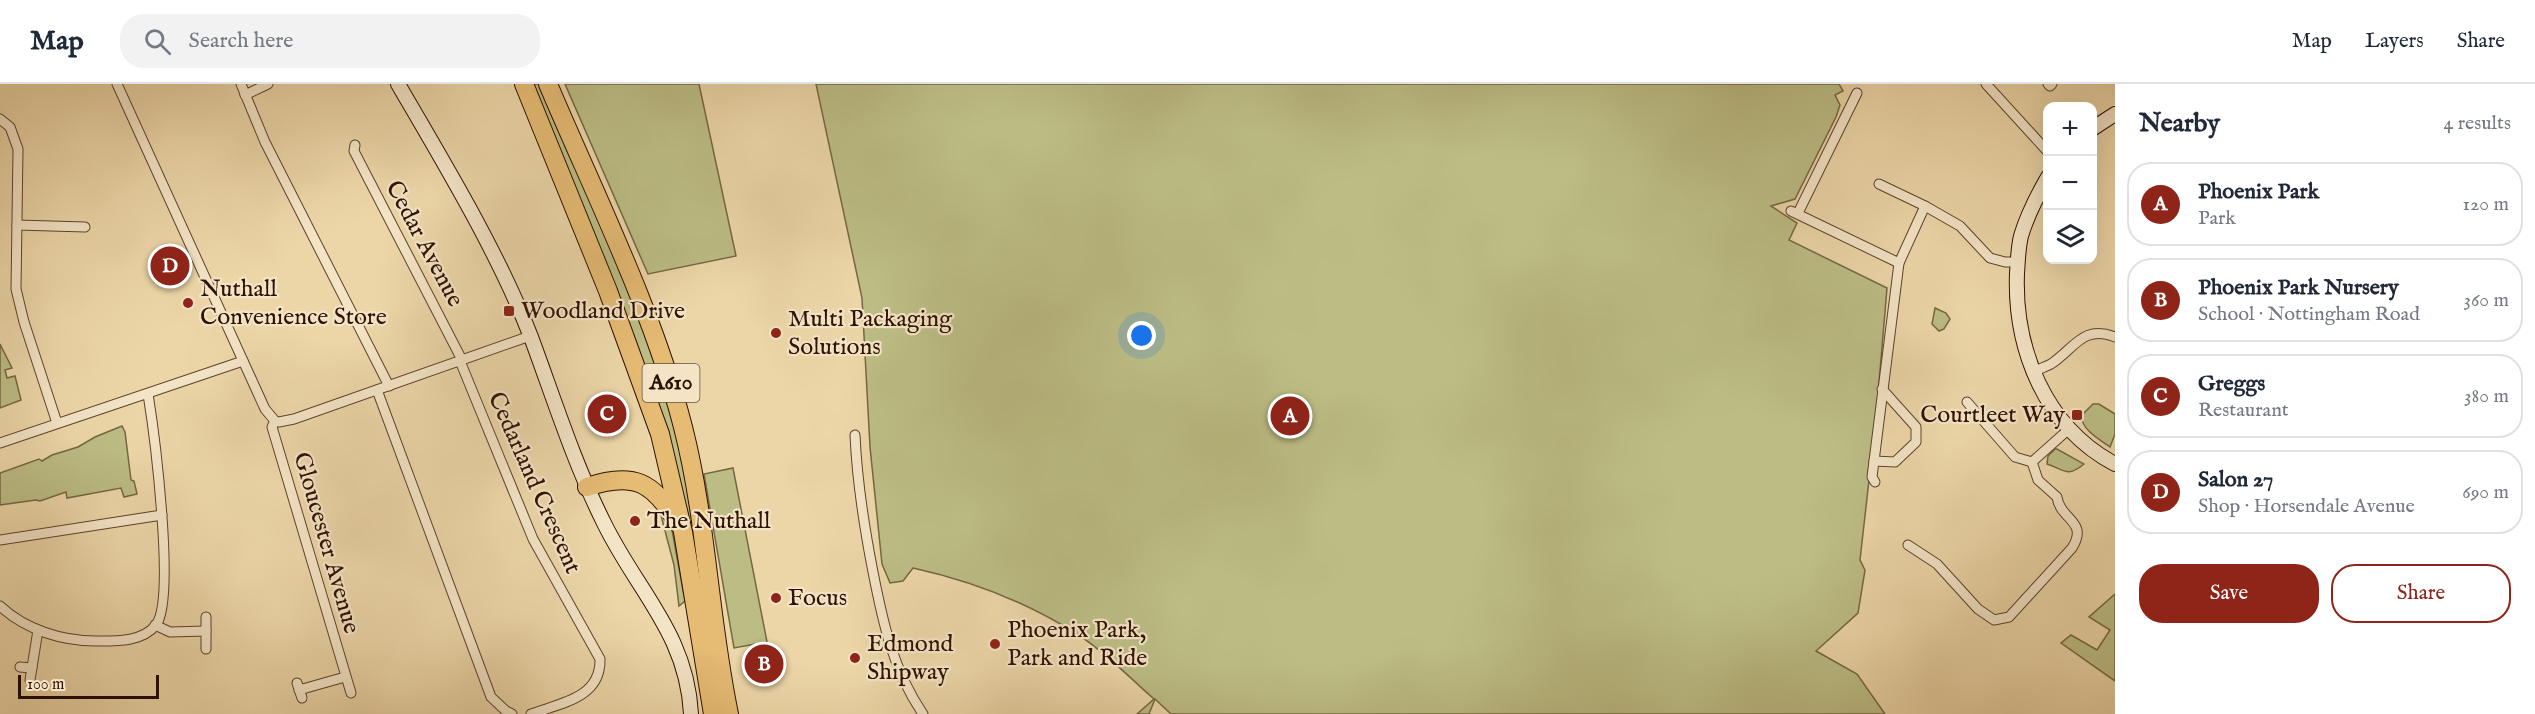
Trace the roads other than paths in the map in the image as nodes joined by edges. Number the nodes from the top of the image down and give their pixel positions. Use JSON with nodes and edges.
{"nodes":[{"id":1,"x":117,"y":84,"type":"edge"},
{"id":2,"x":241,"y":84,"type":"edge"},
{"id":3,"x":268,"y":84,"type":"edge"},
{"id":4,"x":398,"y":84,"type":"edge"},
{"id":5,"x":524,"y":84,"type":"edge"},
{"id":6,"x":548,"y":84,"type":"edge"},
{"id":7,"x":1986,"y":84,"type":"edge"},
{"id":8,"x":1857,"y":93,"type":"dead end"},
{"id":9,"x":245,"y":95,"type":"junction"},
{"id":10,"x":2115,"y":114,"type":"edge"},
{"id":11,"x":0,"y":119,"type":"edge"},
{"id":12,"x":2097,"y":126,"type":"edge"},
{"id":13,"x":355,"y":145,"type":"dead end"},
{"id":14,"x":2043,"y":147,"type":"edge"},
{"id":15,"x":1878,"y":184,"type":"dead end"},
{"id":16,"x":2043,"y":187,"type":"edge"},
{"id":17,"x":1925,"y":206,"type":"junction"},
{"id":18,"x":17,"y":225,"type":"junction"},
{"id":19,"x":85,"y":227,"type":"dead end"},
{"id":20,"x":2018,"y":262,"type":"junction"},
{"id":21,"x":1899,"y":263,"type":"junction"},
{"id":22,"x":531,"y":336,"type":"junction"},
{"id":23,"x":2115,"y":337,"type":"edge"},
{"id":24,"x":243,"y":361,"type":"junction"},
{"id":25,"x":461,"y":361,"type":"junction"},
{"id":26,"x":2033,"y":372,"type":"junction"},
{"id":27,"x":389,"y":386,"type":"junction"},
{"id":28,"x":1882,"y":389,"type":"junction"},
{"id":29,"x":377,"y":390,"type":"junction"},
{"id":30,"x":148,"y":394,"type":"junction"},
{"id":31,"x":1967,"y":402,"type":"dead end"},
{"id":32,"x":275,"y":421,"type":"junction"},
{"id":33,"x":57,"y":423,"type":"junction"},
{"id":34,"x":2069,"y":429,"type":"junction"},
{"id":35,"x":855,"y":435,"type":"dead end"},
{"id":36,"x":0,"y":443,"type":"edge"},
{"id":37,"x":1874,"y":461,"type":"junction"},
{"id":38,"x":2032,"y":462,"type":"junction"},
{"id":39,"x":2115,"y":464,"type":"edge"},
{"id":40,"x":668,"y":465,"type":"junction"},
{"id":41,"x":1875,"y":482,"type":"dead end"},
{"id":42,"x":644,"y":484,"type":"junction"},
{"id":43,"x":587,"y":487,"type":"junction"},
{"id":44,"x":162,"y":515,"type":"junction"},
{"id":45,"x":683,"y":532,"type":"junction"},
{"id":46,"x":0,"y":540,"type":"edge"},
{"id":47,"x":1908,"y":545,"type":"dead end"},
{"id":48,"x":0,"y":606,"type":"edge"},
{"id":49,"x":206,"y":617,"type":"dead end"},
{"id":50,"x":155,"y":626,"type":"junction"},
{"id":51,"x":38,"y":630,"type":"junction"},
{"id":52,"x":206,"y":631,"type":"junction"},
{"id":53,"x":206,"y":649,"type":"dead end"},
{"id":54,"x":20,"y":667,"type":"dead end"},
{"id":55,"x":32,"y":668,"type":"junction"},
{"id":56,"x":345,"y":677,"type":"junction"},
{"id":57,"x":30,"y":680,"type":"dead end"},
{"id":58,"x":299,"y":690,"type":"dead end"},
{"id":59,"x":351,"y":693,"type":"dead end"},
{"id":60,"x":512,"y":714,"type":"edge"},
{"id":61,"x":531,"y":714,"type":"edge"},
{"id":62,"x":691,"y":714,"type":"edge"},
{"id":63,"x":713,"y":714,"type":"edge"},
{"id":64,"x":729,"y":714,"type":"edge"},
{"id":65,"x":923,"y":714,"type":"edge"}],
"edges":[{"from":1,"to":24,"type":"street"},
{"from":2,"to":9,"type":"street"},
{"from":3,"to":9,"type":"street"},
{"from":4,"to":22,"type":"street"},
{"from":5,"to":40,"type":"highway","number":"A610"},
{"from":6,"to":64,"type":"highway","number":"A610"},
{"from":7,"to":14,"type":"street"},
{"from":8,"to":21,"type":"street"},
{"from":9,"to":27,"type":"street"},
{"from":10,"to":12,"type":"street"},
{"from":11,"to":18,"type":"street"},
{"from":13,"to":25,"type":"street","name":"Cedar Avenue"},
{"from":15,"to":17,"type":"street"},
{"from":16,"to":20,"type":"street"},
{"from":17,"to":20,"type":"street"},
{"from":17,"to":21,"type":"street"},
{"from":18,"to":19,"type":"street"},
{"from":18,"to":33,"type":"street"},
{"from":20,"to":26,"type":"street"},
{"from":21,"to":28,"type":"street"},
{"from":22,"to":25,"type":"street"},
{"from":22,"to":43,"type":"street"},
{"from":23,"to":26,"type":"street"},
{"from":24,"to":30,"type":"street"},
{"from":24,"to":32,"type":"street"},
{"from":25,"to":27,"type":"street"},
{"from":25,"to":61,"type":"street","name":"Cedarland Crescent"},
{"from":26,"to":34,"type":"street"},
{"from":27,"to":29,"type":"street"},
{"from":28,"to":37,"type":"street"},
{"from":28,"to":37,"type":"street"},
{"from":29,"to":32,"type":"street"},
{"from":29,"to":60,"type":"street"},
{"from":30,"to":33,"type":"street"},
{"from":30,"to":44,"type":"street"},
{"from":31,"to":38,"type":"street"},
{"from":32,"to":56,"type":"street","name":"Gloucester Avenue"},
{"from":33,"to":36,"type":"street"},
{"from":34,"to":38,"type":"street"},
{"from":34,"to":39,"type":"street"},
{"from":35,"to":65,"type":"street"},
{"from":37,"to":41,"type":"street"},
{"from":38,"to":47,"type":"street"},
{"from":40,"to":42,"type":"highway"},
{"from":40,"to":45,"type":"highway","number":"A610"},
{"from":42,"to":43,"type":"highway"},
{"from":42,"to":45,"type":"highway"},
{"from":43,"to":62,"type":"street"},
{"from":44,"to":46,"type":"street"},
{"from":44,"to":50,"type":"street"},
{"from":45,"to":63,"type":"highway","number":"A610"},
{"from":48,"to":51,"type":"street"},
{"from":49,"to":52,"type":"street"},
{"from":50,"to":51,"type":"street"},
{"from":50,"to":52,"type":"street"},
{"from":51,"to":55,"type":"street"},
{"from":52,"to":53,"type":"street"},
{"from":54,"to":55,"type":"street"},
{"from":55,"to":57,"type":"street"},
{"from":56,"to":58,"type":"street"},
{"from":56,"to":59,"type":"street","name":"Gloucester Avenue"}]}
